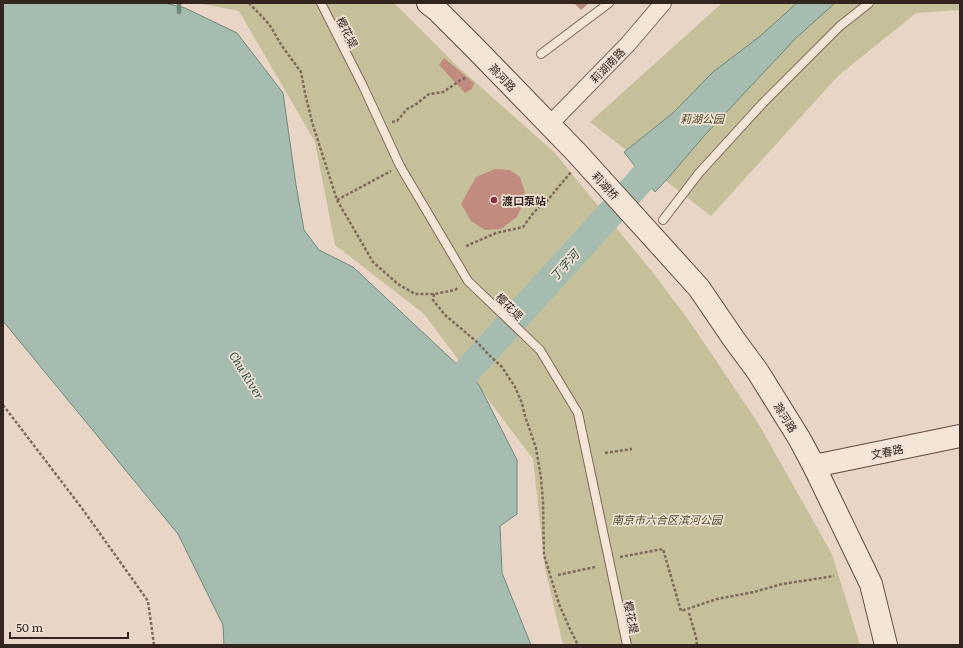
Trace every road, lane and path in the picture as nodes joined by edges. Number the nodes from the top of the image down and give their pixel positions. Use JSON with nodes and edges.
{"nodes":[{"id":1,"x":249,"y":3,"type":"edge"},
{"id":2,"x":321,"y":3,"type":"edge"},
{"id":3,"x":428,"y":3,"type":"edge"},
{"id":4,"x":609,"y":3,"type":"edge"},
{"id":5,"x":663,"y":3,"type":"edge"},
{"id":6,"x":869,"y":3,"type":"edge"},
{"id":7,"x":541,"y":54,"type":"dead end"},
{"id":8,"x":467,"y":77,"type":"dead end"},
{"id":9,"x":377,"y":117,"type":"junction"},
{"id":10,"x":549,"y":125,"type":"junction"},
{"id":11,"x":574,"y":161,"type":"junction"},
{"id":12,"x":400,"y":166,"type":"junction"},
{"id":13,"x":337,"y":200,"type":"junction"},
{"id":14,"x":636,"y":217,"type":"joint"},
{"id":15,"x":662,"y":220,"type":"dead end"},
{"id":16,"x":466,"y":246,"type":"dead end"},
{"id":17,"x":468,"y":281,"type":"junction"},
{"id":18,"x":434,"y":294,"type":"junction"},
{"id":19,"x":3,"y":405,"type":"edge"},
{"id":20,"x":960,"y":436,"type":"edge"},
{"id":21,"x":632,"y":449,"type":"dead end"},
{"id":22,"x":605,"y":453,"type":"dead end"},
{"id":23,"x":814,"y":466,"type":"junction"},
{"id":24,"x":616,"y":558,"type":"dead end"},
{"id":25,"x":595,"y":567,"type":"dead end"},
{"id":26,"x":558,"y":574,"type":"dead end"},
{"id":27,"x":834,"y":576,"type":"dead end"},
{"id":28,"x":689,"y":613,"type":"dead end"},
{"id":29,"x":154,"y":645,"type":"edge"},
{"id":30,"x":578,"y":645,"type":"edge"},
{"id":31,"x":627,"y":645,"type":"edge"},
{"id":32,"x":697,"y":645,"type":"edge"},
{"id":33,"x":886,"y":645,"type":"edge"}],
"edges":[{"from":1,"to":13,"type":"path"},
{"from":2,"to":9,"type":"lane","name":"樱花堤"},
{"from":3,"to":10,"type":"street","name":"滁河路"},
{"from":4,"to":7,"type":"lane"},
{"from":5,"to":10,"type":"street","name":"莉湖南路"},
{"from":6,"to":15,"type":"lane"},
{"from":8,"to":9,"type":"path"},
{"from":9,"to":12,"type":"lane","name":"樱花堤"},
{"from":10,"to":11,"type":"street","name":"滁河路"},
{"from":11,"to":14,"type":"street","name":"莉湖桥"},
{"from":11,"to":16,"type":"path"},
{"from":12,"to":13,"type":"path"},
{"from":12,"to":17,"type":"lane","name":"樱花堤"},
{"from":13,"to":18,"type":"path"},
{"from":14,"to":23,"type":"street","name":"滁河路"},
{"from":17,"to":18,"type":"path"},
{"from":17,"to":31,"type":"lane","name":"樱花堤"},
{"from":18,"to":30,"type":"path"},
{"from":19,"to":29,"type":"path"},
{"from":20,"to":23,"type":"street","name":"文春路"},
{"from":21,"to":22,"type":"path"},
{"from":23,"to":33,"type":"street","name":"滁河路"},
{"from":24,"to":27,"type":"path"},
{"from":25,"to":26,"type":"path"},
{"from":28,"to":32,"type":"path"}]}
